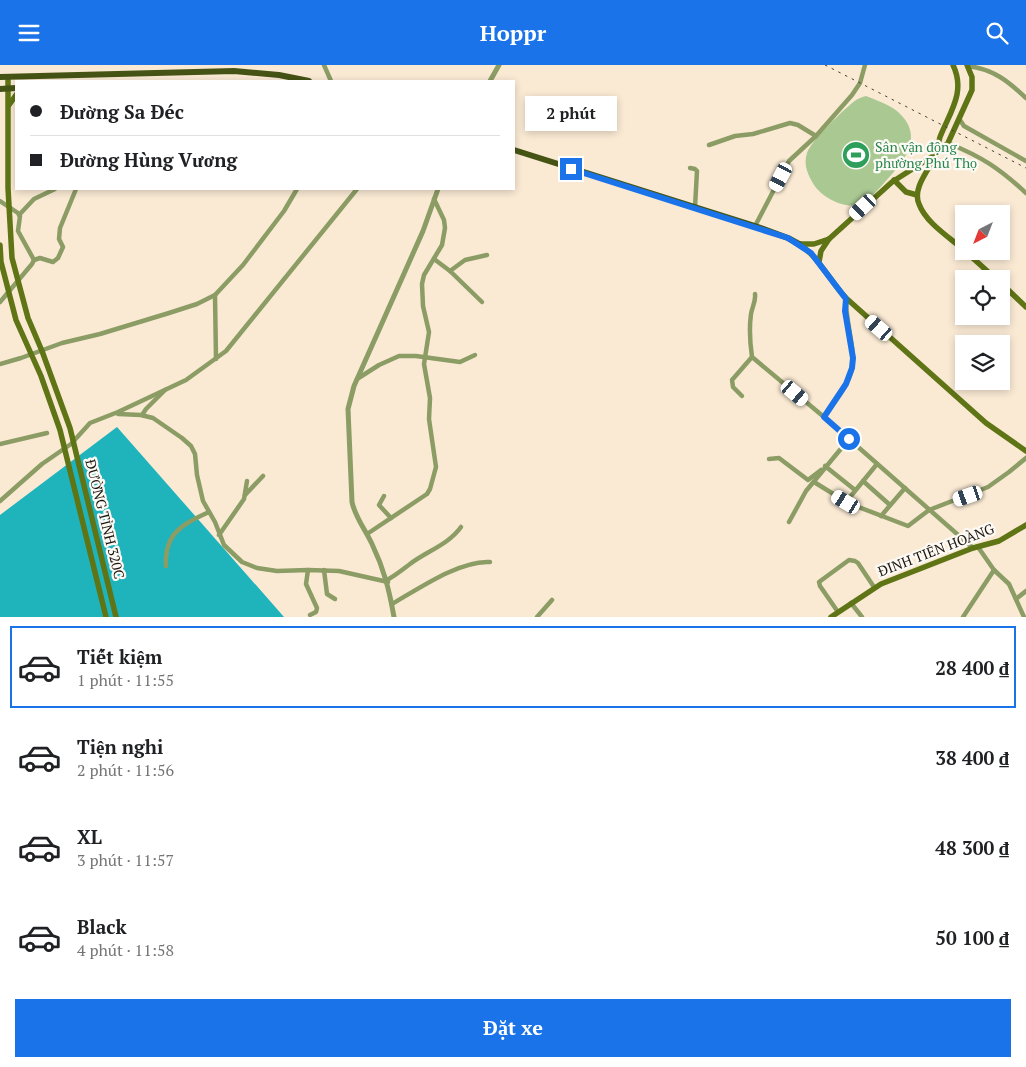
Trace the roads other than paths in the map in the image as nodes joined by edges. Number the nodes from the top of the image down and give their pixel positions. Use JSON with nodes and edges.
{"nodes":[{"id":1,"x":324,"y":65,"type":"edge"},
{"id":2,"x":499,"y":65,"type":"edge"},
{"id":3,"x":865,"y":65,"type":"edge"},
{"id":4,"x":954,"y":65,"type":"edge"},
{"id":5,"x":968,"y":65,"type":"edge"},
{"id":6,"x":0,"y":77,"type":"edge"},
{"id":7,"x":8,"y":77,"type":"junction"},
{"id":8,"x":304,"y":80,"type":"edge"},
{"id":9,"x":331,"y":80,"type":"edge"},
{"id":10,"x":491,"y":80,"type":"edge"},
{"id":11,"x":8,"y":88,"type":"junction"},
{"id":12,"x":15,"y":88,"type":"edge"},
{"id":13,"x":0,"y":89,"type":"edge"},
{"id":14,"x":15,"y":96,"type":"edge"},
{"id":15,"x":1026,"y":98,"type":"edge"},
{"id":16,"x":8,"y":107,"type":"junction"},
{"id":17,"x":959,"y":121,"type":"junction"},
{"id":18,"x":816,"y":135,"type":"junction"},
{"id":19,"x":950,"y":140,"type":"junction"},
{"id":20,"x":708,"y":145,"type":"dead end"},
{"id":21,"x":515,"y":150,"type":"edge"},
{"id":22,"x":936,"y":154,"type":"junction"},
{"id":23,"x":1026,"y":161,"type":"edge"},
{"id":24,"x":690,"y":168,"type":"dead end"},
{"id":25,"x":894,"y":180,"type":"junction"},
{"id":26,"x":53,"y":190,"type":"edge"},
{"id":27,"x":76,"y":190,"type":"edge"},
{"id":28,"x":296,"y":190,"type":"edge"},
{"id":29,"x":356,"y":190,"type":"edge"},
{"id":30,"x":438,"y":190,"type":"edge"},
{"id":31,"x":1026,"y":193,"type":"edge"},
{"id":32,"x":917,"y":195,"type":"junction"},
{"id":33,"x":434,"y":199,"type":"junction"},
{"id":34,"x":0,"y":201,"type":"edge"},
{"id":35,"x":9,"y":207,"type":"junction"},
{"id":36,"x":695,"y":207,"type":"junction"},
{"id":37,"x":19,"y":215,"type":"junction"},
{"id":38,"x":755,"y":226,"type":"junction"},
{"id":39,"x":829,"y":239,"type":"junction"},
{"id":40,"x":955,"y":243,"type":"edge"},
{"id":41,"x":799,"y":244,"type":"junction"},
{"id":42,"x":0,"y":245,"type":"edge"},
{"id":43,"x":487,"y":255,"type":"dead end"},
{"id":44,"x":434,"y":259,"type":"junction"},
{"id":45,"x":34,"y":260,"type":"junction"},
{"id":46,"x":974,"y":260,"type":"edge"},
{"id":47,"x":819,"y":262,"type":"junction"},
{"id":48,"x":986,"y":270,"type":"edge"},
{"id":49,"x":450,"y":271,"type":"junction"},
{"id":50,"x":18,"y":281,"type":"junction"},
{"id":51,"x":9,"y":291,"type":"junction"},
{"id":52,"x":1010,"y":292,"type":"edge"},
{"id":53,"x":754,"y":294,"type":"dead end"},
{"id":54,"x":215,"y":295,"type":"junction"},
{"id":55,"x":846,"y":299,"type":"junction"},
{"id":56,"x":0,"y":302,"type":"edge"},
{"id":57,"x":482,"y":302,"type":"dead end"},
{"id":58,"x":1026,"y":307,"type":"edge"},
{"id":59,"x":42,"y":351,"type":"junction"},
{"id":60,"x":32,"y":355,"type":"junction"},
{"id":61,"x":475,"y":355,"type":"dead end"},
{"id":62,"x":425,"y":357,"type":"junction"},
{"id":63,"x":752,"y":357,"type":"junction"},
{"id":64,"x":216,"y":359,"type":"junction"},
{"id":65,"x":0,"y":364,"type":"edge"},
{"id":66,"x":357,"y":379,"type":"junction"},
{"id":67,"x":165,"y":389,"type":"junction"},
{"id":68,"x":742,"y":396,"type":"dead end"},
{"id":69,"x":116,"y":413,"type":"junction"},
{"id":70,"x":142,"y":415,"type":"junction"},
{"id":71,"x":824,"y":417,"type":"junction"},
{"id":72,"x":48,"y":433,"type":"dead end"},
{"id":73,"x":849,"y":439,"type":"junction"},
{"id":74,"x":73,"y":441,"type":"junction"},
{"id":75,"x":0,"y":444,"type":"edge"},
{"id":76,"x":65,"y":448,"type":"junction"},
{"id":77,"x":1026,"y":451,"type":"edge"},
{"id":78,"x":1026,"y":458,"type":"edge"},
{"id":79,"x":769,"y":459,"type":"dead end"},
{"id":80,"x":878,"y":464,"type":"junction"},
{"id":81,"x":824,"y":468,"type":"junction"},
{"id":82,"x":264,"y":476,"type":"dead end"},
{"id":83,"x":247,"y":481,"type":"dead end"},
{"id":84,"x":863,"y":481,"type":"junction"},
{"id":85,"x":814,"y":482,"type":"junction"},
{"id":86,"x":904,"y":488,"type":"junction"},
{"id":87,"x":855,"y":490,"type":"junction"},
{"id":88,"x":245,"y":495,"type":"junction"},
{"id":89,"x":384,"y":496,"type":"dead end"},
{"id":90,"x":0,"y":501,"type":"edge"},
{"id":91,"x":846,"y":502,"type":"junction"},
{"id":92,"x":890,"y":505,"type":"junction"},
{"id":93,"x":929,"y":510,"type":"junction"},
{"id":94,"x":209,"y":512,"type":"junction"},
{"id":95,"x":881,"y":516,"type":"junction"},
{"id":96,"x":391,"y":519,"type":"junction"},
{"id":97,"x":789,"y":522,"type":"dead end"},
{"id":98,"x":1026,"y":525,"type":"edge"},
{"id":99,"x":461,"y":527,"type":"dead end"},
{"id":100,"x":367,"y":534,"type":"junction"},
{"id":101,"x":219,"y":535,"type":"junction"},
{"id":102,"x":975,"y":547,"type":"junction"},
{"id":103,"x":490,"y":562,"type":"dead end"},
{"id":104,"x":166,"y":566,"type":"dead end"},
{"id":105,"x":308,"y":570,"type":"junction"},
{"id":106,"x":324,"y":570,"type":"junction"},
{"id":107,"x":994,"y":570,"type":"junction"},
{"id":108,"x":387,"y":581,"type":"junction"},
{"id":109,"x":874,"y":587,"type":"junction"},
{"id":110,"x":1026,"y":591,"type":"edge"},
{"id":111,"x":335,"y":599,"type":"dead end"},
{"id":112,"x":1016,"y":599,"type":"junction"},
{"id":113,"x":552,"y":600,"type":"dead end"},
{"id":114,"x":851,"y":603,"type":"junction"},
{"id":115,"x":392,"y":604,"type":"junction"},
{"id":116,"x":838,"y":612,"type":"junction"},
{"id":117,"x":310,"y":615,"type":"dead end"},
{"id":118,"x":966,"y":616,"type":"edge"},
{"id":119,"x":106,"y":617,"type":"edge"},
{"id":120,"x":116,"y":617,"type":"edge"},
{"id":121,"x":394,"y":617,"type":"edge"},
{"id":122,"x":537,"y":617,"type":"edge"},
{"id":123,"x":831,"y":617,"type":"edge"},
{"id":124,"x":862,"y":617,"type":"edge"},
{"id":125,"x":1024,"y":617,"type":"edge"}],
"edges":[{"from":1,"to":9,"type":"street"},
{"from":2,"to":10,"type":"street"},
{"from":3,"to":18,"type":"street"},
{"from":4,"to":22,"type":"main road"},
{"from":5,"to":15,"type":"street"},
{"from":5,"to":17,"type":"main road"},
{"from":6,"to":7,"type":"main road"},
{"from":7,"to":8,"type":"main road"},
{"from":7,"to":11,"type":"main road"},
{"from":11,"to":12,"type":"main road"},
{"from":11,"to":13,"type":"main road"},
{"from":11,"to":16,"type":"main road"},
{"from":14,"to":16,"type":"main road"},
{"from":16,"to":35,"type":"main road"},
{"from":17,"to":19,"type":"main road"},
{"from":17,"to":23,"type":"street"},
{"from":18,"to":20,"type":"street"},
{"from":18,"to":38,"type":"street"},
{"from":19,"to":22,"type":"main road"},
{"from":19,"to":31,"type":"street"},
{"from":21,"to":36,"type":"main road"},
{"from":22,"to":25,"type":"main road"},
{"from":22,"to":32,"type":"main road"},
{"from":24,"to":36,"type":"street"},
{"from":25,"to":32,"type":"main road"},
{"from":25,"to":39,"type":"main road"},
{"from":26,"to":37,"type":"street"},
{"from":27,"to":45,"type":"street"},
{"from":28,"to":54,"type":"street"},
{"from":29,"to":64,"type":"street"},
{"from":30,"to":33,"type":"street"},
{"from":32,"to":40,"type":"main road"},
{"from":33,"to":44,"type":"street"},
{"from":33,"to":66,"type":"street"},
{"from":34,"to":35,"type":"street"},
{"from":35,"to":37,"type":"street"},
{"from":35,"to":50,"type":"main road"},
{"from":36,"to":38,"type":"main road"},
{"from":37,"to":45,"type":"street"},
{"from":38,"to":41,"type":"main road"},
{"from":39,"to":41,"type":"main road"},
{"from":39,"to":47,"type":"main road"},
{"from":41,"to":47,"type":"main road"},
{"from":42,"to":51,"type":"main road"},
{"from":43,"to":49,"type":"street"},
{"from":44,"to":49,"type":"street"},
{"from":44,"to":62,"type":"street"},
{"from":45,"to":50,"type":"street"},
{"from":46,"to":48,"type":"main road"},
{"from":47,"to":55,"type":"main road"},
{"from":49,"to":57,"type":"street"},
{"from":50,"to":51,"type":"street"},
{"from":50,"to":59,"type":"main road"},
{"from":51,"to":56,"type":"street"},
{"from":51,"to":60,"type":"main road"},
{"from":52,"to":58,"type":"main road"},
{"from":53,"to":63,"type":"street"},
{"from":54,"to":59,"type":"street"},
{"from":54,"to":64,"type":"street"},
{"from":55,"to":71,"type":"street"},
{"from":55,"to":77,"type":"main road"},
{"from":59,"to":60,"type":"street"},
{"from":59,"to":74,"type":"main road","name":"ĐƯỜNG TỈNH 320C"},
{"from":60,"to":65,"type":"street"},
{"from":60,"to":76,"type":"main road","name":"ĐƯỜNG TỈNH 320C"},
{"from":61,"to":62,"type":"street"},
{"from":62,"to":66,"type":"street"},
{"from":62,"to":96,"type":"street"},
{"from":63,"to":68,"type":"street"},
{"from":63,"to":71,"type":"street"},
{"from":64,"to":67,"type":"street"},
{"from":66,"to":100,"type":"street"},
{"from":67,"to":69,"type":"street"},
{"from":67,"to":70,"type":"street"},
{"from":69,"to":70,"type":"street"},
{"from":69,"to":74,"type":"street"},
{"from":70,"to":94,"type":"street"},
{"from":71,"to":73,"type":"street"},
{"from":72,"to":75,"type":"street"},
{"from":73,"to":80,"type":"street"},
{"from":73,"to":81,"type":"street"},
{"from":74,"to":76,"type":"street"},
{"from":74,"to":120,"type":"main road","name":"ĐƯỜNG TỈNH 320C"},
{"from":76,"to":90,"type":"street"},
{"from":76,"to":119,"type":"main road","name":"ĐƯỜNG TỈNH 320C"},
{"from":78,"to":93,"type":"street"},
{"from":79,"to":81,"type":"street"},
{"from":80,"to":84,"type":"street"},
{"from":80,"to":86,"type":"street"},
{"from":81,"to":85,"type":"street"},
{"from":81,"to":87,"type":"street"},
{"from":82,"to":88,"type":"street"},
{"from":83,"to":88,"type":"street"},
{"from":84,"to":87,"type":"street"},
{"from":84,"to":92,"type":"street"},
{"from":85,"to":91,"type":"street"},
{"from":85,"to":97,"type":"street"},
{"from":86,"to":92,"type":"street"},
{"from":86,"to":93,"type":"street"},
{"from":87,"to":91,"type":"street"},
{"from":88,"to":101,"type":"street"},
{"from":89,"to":96,"type":"street"},
{"from":91,"to":95,"type":"street"},
{"from":92,"to":95,"type":"street"},
{"from":93,"to":95,"type":"street"},
{"from":93,"to":102,"type":"street"},
{"from":94,"to":101,"type":"street"},
{"from":94,"to":104,"type":"street"},
{"from":96,"to":100,"type":"street"},
{"from":98,"to":102,"type":"main road","name":"ĐINH TIÊN HOÀNG"},
{"from":99,"to":108,"type":"street"},
{"from":100,"to":108,"type":"street"},
{"from":101,"to":105,"type":"street"},
{"from":102,"to":107,"type":"street"},
{"from":102,"to":109,"type":"main road","name":"ĐINH TIÊN HOÀNG"},
{"from":103,"to":115,"type":"street"},
{"from":105,"to":106,"type":"street"},
{"from":105,"to":117,"type":"street"},
{"from":106,"to":108,"type":"street"},
{"from":106,"to":111,"type":"street"},
{"from":107,"to":112,"type":"street"},
{"from":107,"to":118,"type":"street"},
{"from":108,"to":115,"type":"street"},
{"from":109,"to":114,"type":"main road","name":"ĐINH TIÊN HOÀNG"},
{"from":109,"to":116,"type":"street"},
{"from":110,"to":112,"type":"street"},
{"from":112,"to":125,"type":"street"},
{"from":113,"to":122,"type":"street"},
{"from":114,"to":116,"type":"main road","name":"ĐINH TIÊN HOÀNG"},
{"from":114,"to":124,"type":"street"},
{"from":115,"to":121,"type":"street"},
{"from":116,"to":123,"type":"main road","name":"ĐINH TIÊN HOÀNG"}]}
